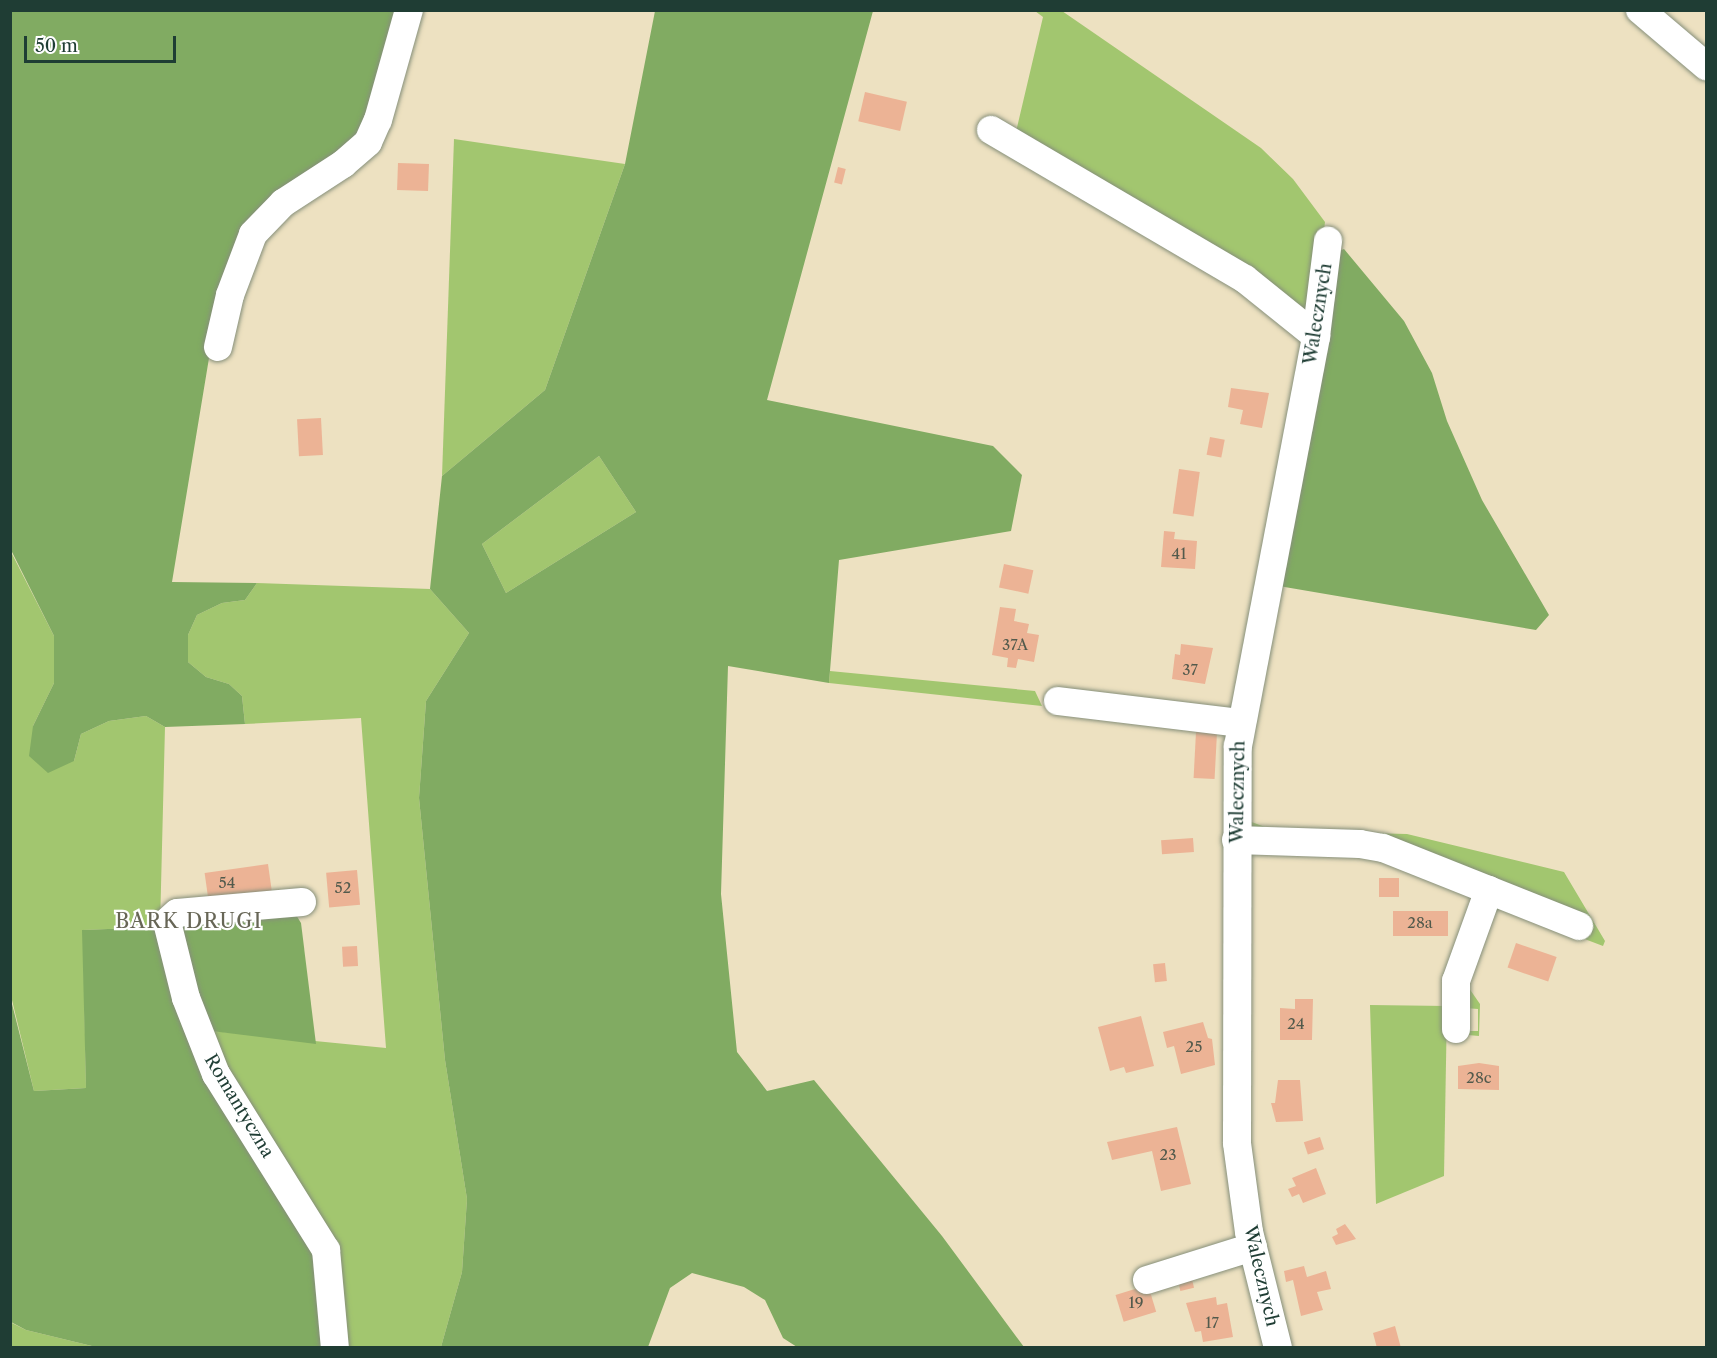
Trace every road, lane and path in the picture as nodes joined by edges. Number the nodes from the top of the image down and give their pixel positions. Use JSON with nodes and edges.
{"nodes":[{"id":1,"x":409,"y":10,"type":"edge"},
{"id":2,"x":1640,"y":10,"type":"edge"},
{"id":3,"x":1707,"y":66,"type":"edge"},
{"id":4,"x":991,"y":130,"type":"dead end"},
{"id":5,"x":1328,"y":241,"type":"dead end"},
{"id":6,"x":1316,"y":336,"type":"junction"},
{"id":7,"x":218,"y":347,"type":"dead end"},
{"id":8,"x":1058,"y":701,"type":"dead end"},
{"id":9,"x":1240,"y":723,"type":"junction"},
{"id":10,"x":1236,"y":840,"type":"junction"},
{"id":11,"x":1489,"y":890,"type":"junction"},
{"id":12,"x":302,"y":902,"type":"dead end"},
{"id":13,"x":1579,"y":926,"type":"dead end"},
{"id":14,"x":1455,"y":1029,"type":"dead end"},
{"id":15,"x":1253,"y":1247,"type":"junction"},
{"id":16,"x":1148,"y":1280,"type":"dead end"},
{"id":17,"x":335,"y":1347,"type":"edge"},
{"id":18,"x":1278,"y":1347,"type":"edge"}],
"edges":[{"from":1,"to":7,"type":"street"},
{"from":2,"to":3,"type":"street"},
{"from":4,"to":6,"type":"street"},
{"from":5,"to":6,"type":"street","name":"Walecznych"},
{"from":6,"to":9,"type":"street","name":"Walecznych"},
{"from":8,"to":9,"type":"street"},
{"from":9,"to":10,"type":"street","name":"Walecznych"},
{"from":10,"to":11,"type":"street"},
{"from":10,"to":15,"type":"street","name":"Walecznych"},
{"from":11,"to":13,"type":"street"},
{"from":11,"to":14,"type":"street"},
{"from":12,"to":17,"type":"street","name":"Romantyczna"},
{"from":15,"to":16,"type":"street"},
{"from":15,"to":18,"type":"street","name":"Walecznych"}]}
